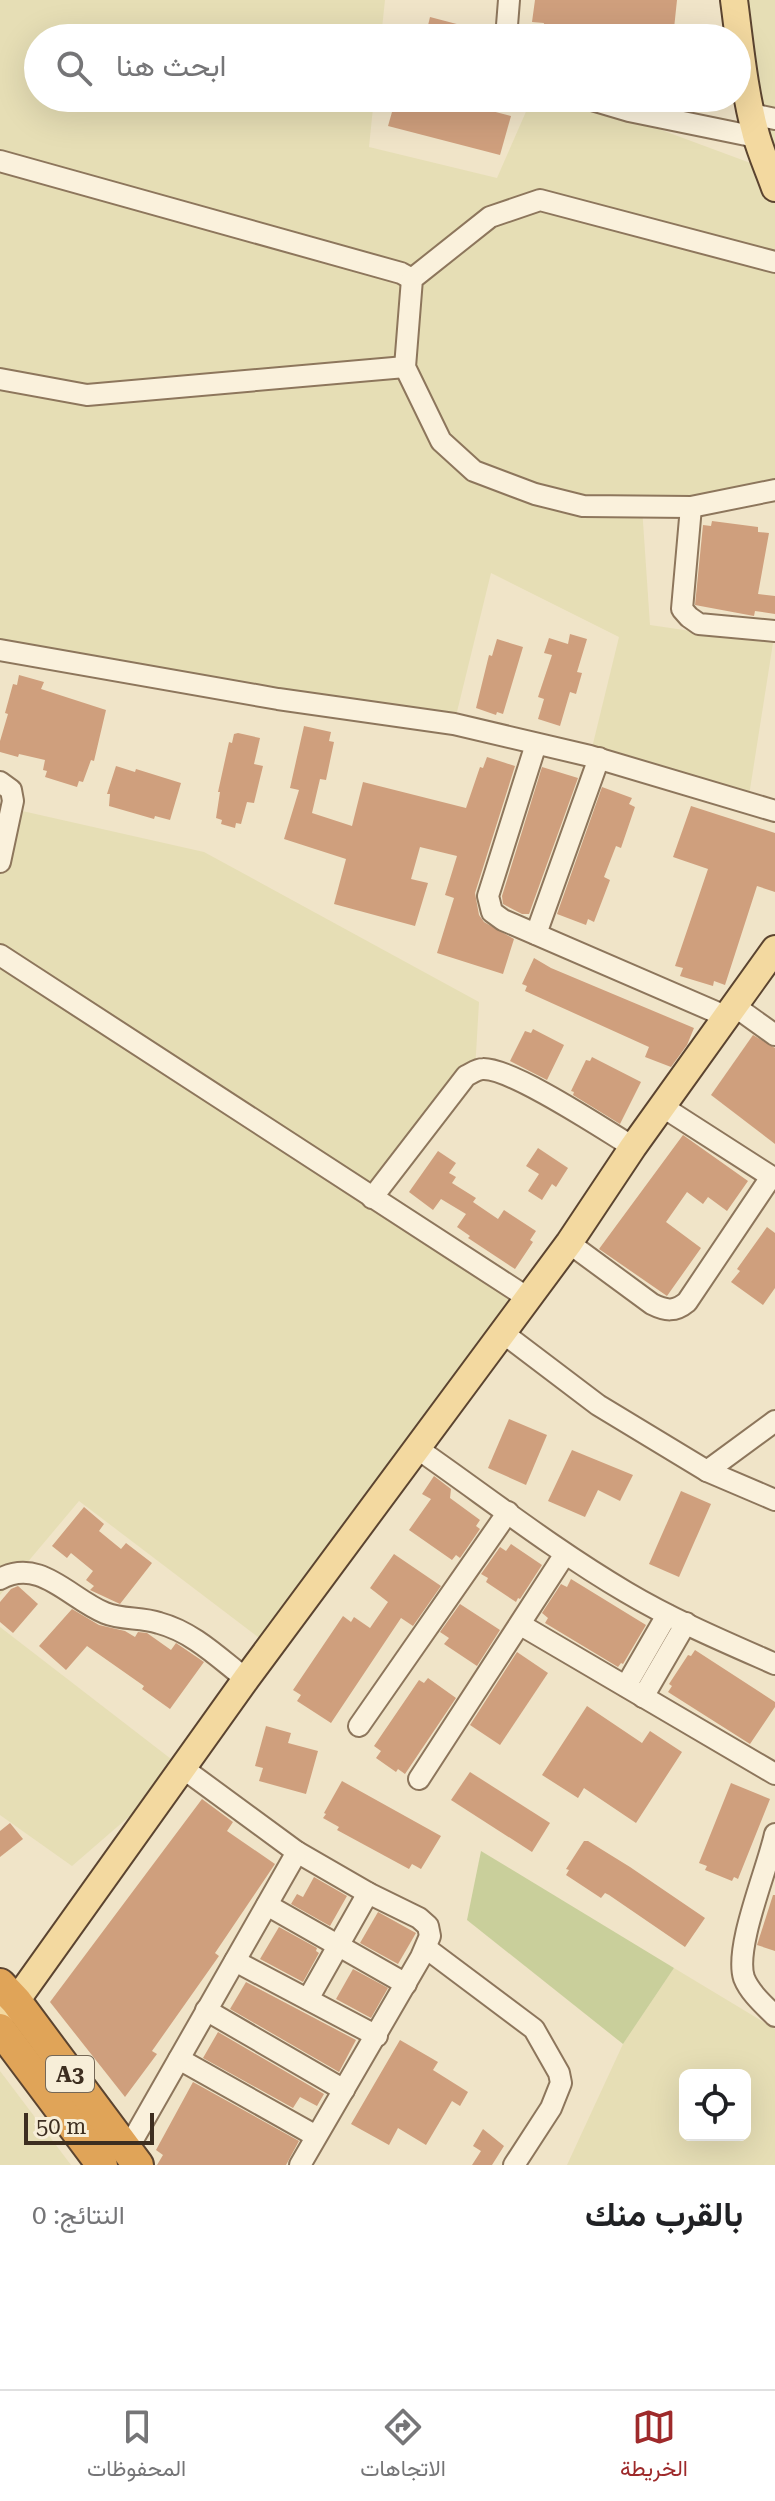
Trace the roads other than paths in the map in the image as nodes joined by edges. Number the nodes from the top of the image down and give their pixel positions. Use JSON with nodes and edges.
{"nodes":[{"id":1,"x":509,"y":0,"type":"edge"},
{"id":2,"x":734,"y":0,"type":"edge"},
{"id":3,"x":507,"y":24,"type":"edge"},
{"id":4,"x":737,"y":24,"type":"edge"},
{"id":5,"x":751,"y":98,"type":"edge"},
{"id":6,"x":640,"y":112,"type":"edge"},
{"id":7,"x":761,"y":123,"type":"edge"},
{"id":8,"x":0,"y":161,"type":"edge"},
{"id":9,"x":775,"y":188,"type":"edge"},
{"id":10,"x":775,"y":262,"type":"edge"},
{"id":11,"x":412,"y":279,"type":"junction"},
{"id":12,"x":405,"y":367,"type":"junction"},
{"id":13,"x":0,"y":379,"type":"edge"},
{"id":14,"x":775,"y":490,"type":"edge"},
{"id":15,"x":691,"y":507,"type":"junction"},
{"id":16,"x":775,"y":631,"type":"edge"},
{"id":17,"x":0,"y":650,"type":"edge"},
{"id":18,"x":536,"y":744,"type":"junction"},
{"id":19,"x":599,"y":758,"type":"junction"},
{"id":20,"x":0,"y":782,"type":"edge"},
{"id":21,"x":775,"y":811,"type":"edge"},
{"id":22,"x":0,"y":862,"type":"edge"},
{"id":23,"x":536,"y":934,"type":"junction"},
{"id":24,"x":775,"y":950,"type":"edge"},
{"id":25,"x":0,"y":955,"type":"edge"},
{"id":26,"x":729,"y":1011,"type":"junction"},
{"id":27,"x":775,"y":1035,"type":"edge"},
{"id":28,"x":663,"y":1107,"type":"junction"},
{"id":29,"x":633,"y":1147,"type":"junction"},
{"id":30,"x":773,"y":1178,"type":"edge"},
{"id":31,"x":372,"y":1198,"type":"junction"},
{"id":32,"x":569,"y":1243,"type":"junction"},
{"id":33,"x":528,"y":1298,"type":"junction"},
{"id":34,"x":503,"y":1333,"type":"junction"},
{"id":35,"x":775,"y":1421,"type":"edge"},
{"id":36,"x":418,"y":1449,"type":"junction"},
{"id":37,"x":707,"y":1471,"type":"junction"},
{"id":38,"x":775,"y":1500,"type":"edge"},
{"id":39,"x":508,"y":1512,"type":"junction"},
{"id":40,"x":565,"y":1554,"type":"junction"},
{"id":41,"x":0,"y":1579,"type":"edge"},
{"id":42,"x":676,"y":1619,"type":"junction"},
{"id":43,"x":521,"y":1625,"type":"junction"},
{"id":44,"x":775,"y":1664,"type":"edge"},
{"id":45,"x":246,"y":1679,"type":"junction"},
{"id":46,"x":635,"y":1691,"type":"junction"},
{"id":47,"x":359,"y":1726,"type":"dead end"},
{"id":48,"x":184,"y":1769,"type":"junction"},
{"id":49,"x":775,"y":1774,"type":"edge"},
{"id":50,"x":419,"y":1779,"type":"dead end"},
{"id":51,"x":775,"y":1834,"type":"edge"},
{"id":52,"x":297,"y":1852,"type":"junction"},
{"id":53,"x":368,"y":1893,"type":"junction"},
{"id":54,"x":267,"y":1905,"type":"junction"},
{"id":55,"x":339,"y":1946,"type":"junction"},
{"id":56,"x":426,"y":1948,"type":"junction"},
{"id":57,"x":235,"y":1961,"type":"junction"},
{"id":58,"x":406,"y":1984,"type":"junction"},
{"id":59,"x":308,"y":1999,"type":"junction"},
{"id":60,"x":5,"y":2000,"type":"edge"},
{"id":61,"x":206,"y":2010,"type":"junction"},
{"id":62,"x":775,"y":2016,"type":"edge"},
{"id":63,"x":0,"y":2029,"type":"edge"},
{"id":64,"x":377,"y":2036,"type":"junction"},
{"id":65,"x":179,"y":2059,"type":"junction"},
{"id":66,"x":344,"y":2090,"type":"junction"},
{"id":67,"x":316,"y":2136,"type":"junction"},
{"id":68,"x":123,"y":2160,"type":"edge"},
{"id":69,"x":300,"y":2165,"type":"edge"},
{"id":70,"x":514,"y":2165,"type":"edge"}],
"edges":[{"from":1,"to":3,"type":"street"},
{"from":2,"to":4,"type":"main road"},
{"from":5,"to":7,"type":"main road"},
{"from":6,"to":7,"type":"street"},
{"from":7,"to":9,"type":"main road"},
{"from":8,"to":11,"type":"street"},
{"from":10,"to":11,"type":"street"},
{"from":11,"to":12,"type":"street"},
{"from":12,"to":13,"type":"street"},
{"from":12,"to":15,"type":"street"},
{"from":14,"to":15,"type":"street"},
{"from":15,"to":16,"type":"street"},
{"from":17,"to":18,"type":"street"},
{"from":18,"to":19,"type":"street"},
{"from":18,"to":23,"type":"street"},
{"from":19,"to":21,"type":"street"},
{"from":19,"to":23,"type":"street"},
{"from":20,"to":22,"type":"street"},
{"from":23,"to":26,"type":"street"},
{"from":24,"to":26,"type":"main road"},
{"from":25,"to":31,"type":"street"},
{"from":26,"to":27,"type":"street"},
{"from":26,"to":28,"type":"main road"},
{"from":28,"to":29,"type":"main road"},
{"from":28,"to":30,"type":"street"},
{"from":29,"to":31,"type":"street"},
{"from":29,"to":32,"type":"main road"},
{"from":30,"to":32,"type":"street"},
{"from":31,"to":33,"type":"street"},
{"from":32,"to":33,"type":"main road"},
{"from":33,"to":34,"type":"main road"},
{"from":34,"to":36,"type":"main road"},
{"from":34,"to":37,"type":"street"},
{"from":35,"to":37,"type":"street"},
{"from":36,"to":39,"type":"street"},
{"from":36,"to":45,"type":"main road"},
{"from":37,"to":38,"type":"street"},
{"from":39,"to":40,"type":"street"},
{"from":39,"to":47,"type":"street"},
{"from":40,"to":42,"type":"street"},
{"from":40,"to":43,"type":"street"},
{"from":41,"to":45,"type":"street"},
{"from":42,"to":44,"type":"street"},
{"from":42,"to":46,"type":"street"},
{"from":43,"to":46,"type":"street"},
{"from":43,"to":50,"type":"street"},
{"from":45,"to":48,"type":"main road"},
{"from":46,"to":49,"type":"street"},
{"from":48,"to":52,"type":"street"},
{"from":48,"to":60,"type":"main road"},
{"from":51,"to":62,"type":"street"},
{"from":52,"to":53,"type":"street"},
{"from":52,"to":54,"type":"street"},
{"from":53,"to":55,"type":"street"},
{"from":53,"to":56,"type":"street"},
{"from":54,"to":55,"type":"street"},
{"from":54,"to":57,"type":"street"},
{"from":55,"to":58,"type":"street"},
{"from":55,"to":59,"type":"street"},
{"from":56,"to":58,"type":"street"},
{"from":56,"to":70,"type":"street"},
{"from":57,"to":59,"type":"street"},
{"from":57,"to":61,"type":"street"},
{"from":58,"to":64,"type":"street"},
{"from":59,"to":64,"type":"street"},
{"from":60,"to":68,"type":"highway","number":"A3"},
{"from":61,"to":65,"type":"street"},
{"from":61,"to":66,"type":"street"},
{"from":63,"to":68,"type":"highway","number":"A3"},
{"from":64,"to":66,"type":"street"},
{"from":65,"to":67,"type":"street"},
{"from":65,"to":68,"type":"street"},
{"from":66,"to":67,"type":"street"},
{"from":67,"to":69,"type":"street"}]}
